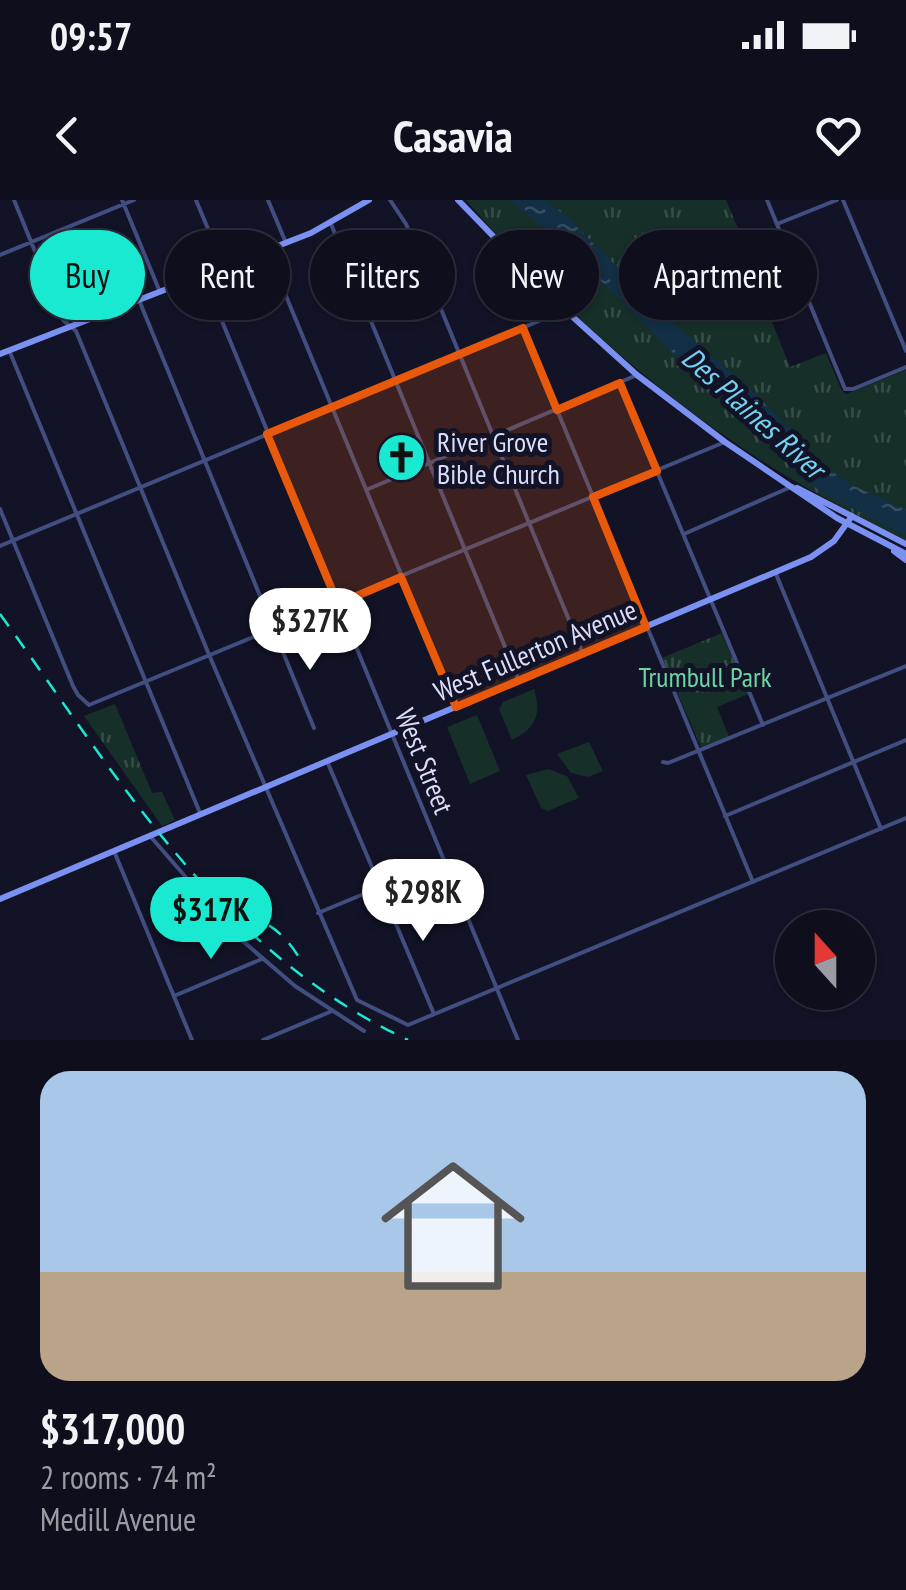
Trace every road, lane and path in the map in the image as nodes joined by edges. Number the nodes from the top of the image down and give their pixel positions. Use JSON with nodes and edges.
{"nodes":[{"id":1,"x":14,"y":200,"type":"edge"},
{"id":2,"x":134,"y":200,"type":"edge"},
{"id":3,"x":196,"y":200,"type":"edge"},
{"id":4,"x":268,"y":200,"type":"edge"},
{"id":5,"x":369,"y":200,"type":"edge"},
{"id":6,"x":390,"y":200,"type":"edge"},
{"id":7,"x":458,"y":200,"type":"edge"},
{"id":8,"x":768,"y":200,"type":"edge"},
{"id":9,"x":840,"y":200,"type":"edge"},
{"id":10,"x":122,"y":202,"type":"edge"},
{"id":11,"x":358,"y":203,"type":"edge"},
{"id":12,"x":331,"y":224,"type":"junction"},
{"id":13,"x":778,"y":224,"type":"junction"},
{"id":14,"x":58,"y":230,"type":"edge"},
{"id":15,"x":209,"y":230,"type":"edge"},
{"id":16,"x":281,"y":230,"type":"edge"},
{"id":17,"x":487,"y":230,"type":"edge"},
{"id":18,"x":30,"y":240,"type":"edge"},
{"id":19,"x":290,"y":241,"type":"edge"},
{"id":20,"x":30,"y":242,"type":"edge"},
{"id":21,"x":0,"y":255,"type":"edge"},
{"id":22,"x":165,"y":290,"type":"edge"},
{"id":23,"x":160,"y":292,"type":"junction"},
{"id":24,"x":145,"y":297,"type":"edge"},
{"id":25,"x":290,"y":306,"type":"edge"},
{"id":26,"x":145,"y":317,"type":"edge"},
{"id":27,"x":63,"y":320,"type":"edge"},
{"id":28,"x":86,"y":320,"type":"edge"},
{"id":29,"x":221,"y":320,"type":"edge"},
{"id":30,"x":541,"y":320,"type":"edge"},
{"id":31,"x":575,"y":320,"type":"edge"},
{"id":32,"x":70,"y":326,"type":"junction"},
{"id":33,"x":523,"y":328,"type":"junction"},
{"id":34,"x":10,"y":350,"type":"junction"},
{"id":35,"x":906,"y":351,"type":"edge"},
{"id":36,"x":0,"y":354,"type":"edge"},
{"id":37,"x":459,"y":354,"type":"junction"},
{"id":38,"x":906,"y":367,"type":"edge"},
{"id":39,"x":637,"y":376,"type":"junction"},
{"id":40,"x":396,"y":381,"type":"junction"},
{"id":41,"x":620,"y":382,"type":"junction"},
{"id":42,"x":332,"y":408,"type":"junction"},
{"id":43,"x":556,"y":410,"type":"junction"},
{"id":44,"x":268,"y":434,"type":"junction"},
{"id":45,"x":493,"y":436,"type":"junction"},
{"id":46,"x":725,"y":442,"type":"junction"},
{"id":47,"x":204,"y":461,"type":"junction"},
{"id":48,"x":430,"y":463,"type":"junction"},
{"id":49,"x":657,"y":470,"type":"junction"},
{"id":50,"x":794,"y":487,"type":"junction"},
{"id":51,"x":140,"y":488,"type":"junction"},
{"id":52,"x":366,"y":490,"type":"junction"},
{"id":53,"x":593,"y":497,"type":"junction"},
{"id":54,"x":0,"y":510,"type":"edge"},
{"id":55,"x":77,"y":514,"type":"junction"},
{"id":56,"x":849,"y":520,"type":"junction"},
{"id":57,"x":529,"y":524,"type":"junction"},
{"id":58,"x":684,"y":534,"type":"junction"},
{"id":59,"x":13,"y":540,"type":"junction"},
{"id":60,"x":906,"y":544,"type":"edge"},
{"id":61,"x":0,"y":546,"type":"edge"},
{"id":62,"x":466,"y":550,"type":"junction"},
{"id":63,"x":906,"y":557,"type":"edge"},
{"id":64,"x":776,"y":572,"type":"junction"},
{"id":65,"x":401,"y":578,"type":"junction"},
{"id":66,"x":711,"y":600,"type":"junction"},
{"id":67,"x":338,"y":604,"type":"junction"},
{"id":68,"x":646,"y":627,"type":"junction"},
{"id":69,"x":274,"y":630,"type":"junction"},
{"id":70,"x":583,"y":654,"type":"junction"},
{"id":71,"x":210,"y":658,"type":"junction"},
{"id":72,"x":906,"y":666,"type":"edge"},
{"id":73,"x":519,"y":680,"type":"junction"},
{"id":74,"x":146,"y":684,"type":"junction"},
{"id":75,"x":828,"y":698,"type":"junction"},
{"id":76,"x":456,"y":707,"type":"junction"},
{"id":77,"x":763,"y":725,"type":"junction"},
{"id":78,"x":314,"y":728,"type":"dead end"},
{"id":79,"x":392,"y":734,"type":"junction"},
{"id":80,"x":906,"y":740,"type":"edge"},
{"id":81,"x":698,"y":751,"type":"junction"},
{"id":82,"x":327,"y":762,"type":"junction"},
{"id":83,"x":663,"y":762,"type":"dead end"},
{"id":84,"x":854,"y":762,"type":"junction"},
{"id":85,"x":265,"y":788,"type":"junction"},
{"id":86,"x":200,"y":814,"type":"junction"},
{"id":87,"x":725,"y":816,"type":"junction"},
{"id":88,"x":906,"y":818,"type":"edge"},
{"id":89,"x":881,"y":829,"type":"junction"},
{"id":90,"x":150,"y":836,"type":"junction"},
{"id":91,"x":114,"y":851,"type":"junction"},
{"id":92,"x":444,"y":860,"type":"junction"},
{"id":93,"x":754,"y":882,"type":"junction"},
{"id":94,"x":380,"y":887,"type":"junction"},
{"id":95,"x":0,"y":899,"type":"edge"},
{"id":96,"x":318,"y":912,"type":"junction"},
{"id":97,"x":262,"y":958,"type":"junction"},
{"id":98,"x":497,"y":988,"type":"junction"},
{"id":99,"x":174,"y":996,"type":"junction"},
{"id":100,"x":332,"y":1010,"type":"junction"},
{"id":101,"x":434,"y":1014,"type":"junction"},
{"id":102,"x":364,"y":1032,"type":"dead end"},
{"id":103,"x":192,"y":1040,"type":"edge"},
{"id":104,"x":263,"y":1040,"type":"edge"},
{"id":105,"x":518,"y":1040,"type":"edge"}],
"edges":[{"from":1,"to":18,"type":"street"},
{"from":2,"to":10,"type":"street"},
{"from":3,"to":15,"type":"street"},
{"from":4,"to":16,"type":"street"},
{"from":5,"to":11,"type":"main road"},
{"from":6,"to":37,"type":"street"},
{"from":7,"to":17,"type":"main road"},
{"from":8,"to":13,"type":"street"},
{"from":9,"to":13,"type":"street"},
{"from":9,"to":35,"type":"street"},
{"from":10,"to":14,"type":"street"},
{"from":10,"to":23,"type":"street"},
{"from":11,"to":12,"type":"main road"},
{"from":12,"to":19,"type":"main road"},
{"from":12,"to":40,"type":"street"},
{"from":13,"to":38,"type":"street"},
{"from":20,"to":21,"type":"street"},
{"from":22,"to":23,"type":"main road"},
{"from":23,"to":24,"type":"main road"},
{"from":25,"to":42,"type":"street"},
{"from":26,"to":47,"type":"street"},
{"from":27,"to":32,"type":"street"},
{"from":28,"to":32,"type":"main road"},
{"from":29,"to":44,"type":"street","name":"West Street"},
{"from":30,"to":33,"type":"street"},
{"from":31,"to":39,"type":"main road"},
{"from":32,"to":34,"type":"main road"},
{"from":32,"to":51,"type":"street"},
{"from":33,"to":37,"type":"street"},
{"from":33,"to":43,"type":"street"},
{"from":34,"to":36,"type":"main road"},
{"from":34,"to":55,"type":"street"},
{"from":37,"to":40,"type":"street"},
{"from":37,"to":45,"type":"street"},
{"from":39,"to":41,"type":"street"},
{"from":39,"to":46,"type":"main road"},
{"from":40,"to":42,"type":"street"},
{"from":40,"to":48,"type":"street"},
{"from":41,"to":43,"type":"street"},
{"from":41,"to":49,"type":"street"},
{"from":42,"to":44,"type":"street"},
{"from":42,"to":52,"type":"street"},
{"from":43,"to":45,"type":"street"},
{"from":43,"to":53,"type":"street"},
{"from":44,"to":47,"type":"street"},
{"from":44,"to":67,"type":"street","name":"West Street"},
{"from":45,"to":48,"type":"street"},
{"from":45,"to":57,"type":"street"},
{"from":46,"to":49,"type":"street"},
{"from":46,"to":50,"type":"main road"},
{"from":47,"to":51,"type":"street"},
{"from":47,"to":69,"type":"street"},
{"from":48,"to":52,"type":"street"},
{"from":48,"to":62,"type":"street"},
{"from":49,"to":53,"type":"street"},
{"from":49,"to":58,"type":"street"},
{"from":50,"to":56,"type":"main road"},
{"from":50,"to":58,"type":"street"},
{"from":51,"to":55,"type":"street"},
{"from":51,"to":71,"type":"street"},
{"from":52,"to":65,"type":"street"},
{"from":53,"to":57,"type":"street"},
{"from":53,"to":68,"type":"street"},
{"from":54,"to":59,"type":"street"},
{"from":55,"to":59,"type":"street"},
{"from":55,"to":74,"type":"street"},
{"from":56,"to":60,"type":"main road"},
{"from":56,"to":63,"type":"main road"},
{"from":56,"to":64,"type":"main road","name":"West Fullerton Avenue"},
{"from":57,"to":62,"type":"street"},
{"from":57,"to":70,"type":"street"},
{"from":58,"to":66,"type":"street"},
{"from":59,"to":61,"type":"street"},
{"from":59,"to":74,"type":"street"},
{"from":62,"to":65,"type":"street"},
{"from":62,"to":73,"type":"street"},
{"from":64,"to":66,"type":"main road","name":"West Fullerton Avenue"},
{"from":64,"to":75,"type":"street"},
{"from":65,"to":67,"type":"street"},
{"from":65,"to":76,"type":"street"},
{"from":66,"to":68,"type":"main road","name":"West Fullerton Avenue"},
{"from":66,"to":77,"type":"street"},
{"from":67,"to":69,"type":"street"},
{"from":67,"to":79,"type":"street","name":"West Street"},
{"from":68,"to":70,"type":"main road","name":"West Fullerton Avenue"},
{"from":68,"to":81,"type":"street"},
{"from":69,"to":71,"type":"street"},
{"from":69,"to":78,"type":"street"},
{"from":70,"to":73,"type":"main road","name":"West Fullerton Avenue"},
{"from":71,"to":74,"type":"street"},
{"from":71,"to":85,"type":"street"},
{"from":72,"to":75,"type":"street"},
{"from":73,"to":76,"type":"main road","name":"West Fullerton Avenue"},
{"from":74,"to":86,"type":"street"},
{"from":75,"to":77,"type":"street"},
{"from":75,"to":84,"type":"street"},
{"from":76,"to":79,"type":"main road","name":"West Fullerton Avenue"},
{"from":77,"to":81,"type":"street"},
{"from":79,"to":82,"type":"main road","name":"West Fullerton Avenue"},
{"from":79,"to":92,"type":"street","name":"West Street"},
{"from":80,"to":84,"type":"street"},
{"from":81,"to":83,"type":"street"},
{"from":81,"to":87,"type":"street"},
{"from":82,"to":85,"type":"main road","name":"West Fullerton Avenue"},
{"from":82,"to":94,"type":"street"},
{"from":84,"to":87,"type":"street"},
{"from":84,"to":89,"type":"street"},
{"from":85,"to":86,"type":"main road","name":"West Fullerton Avenue"},
{"from":85,"to":96,"type":"street"},
{"from":86,"to":90,"type":"main road","name":"West Fullerton Avenue"},
{"from":87,"to":93,"type":"street"},
{"from":88,"to":89,"type":"street"},
{"from":89,"to":93,"type":"street"},
{"from":90,"to":91,"type":"main road","name":"West Fullerton Avenue"},
{"from":90,"to":97,"type":"street"},
{"from":91,"to":95,"type":"main road","name":"West Fullerton Avenue"},
{"from":91,"to":99,"type":"street"},
{"from":92,"to":94,"type":"street"},
{"from":92,"to":98,"type":"street","name":"West Street"},
{"from":93,"to":98,"type":"street"},
{"from":94,"to":96,"type":"street"},
{"from":94,"to":101,"type":"street"},
{"from":96,"to":101,"type":"street"},
{"from":97,"to":99,"type":"street"},
{"from":97,"to":100,"type":"street"},
{"from":98,"to":101,"type":"street"},
{"from":98,"to":105,"type":"street","name":"West Street"},
{"from":99,"to":103,"type":"street"},
{"from":100,"to":102,"type":"street"},
{"from":100,"to":104,"type":"street"}]}
